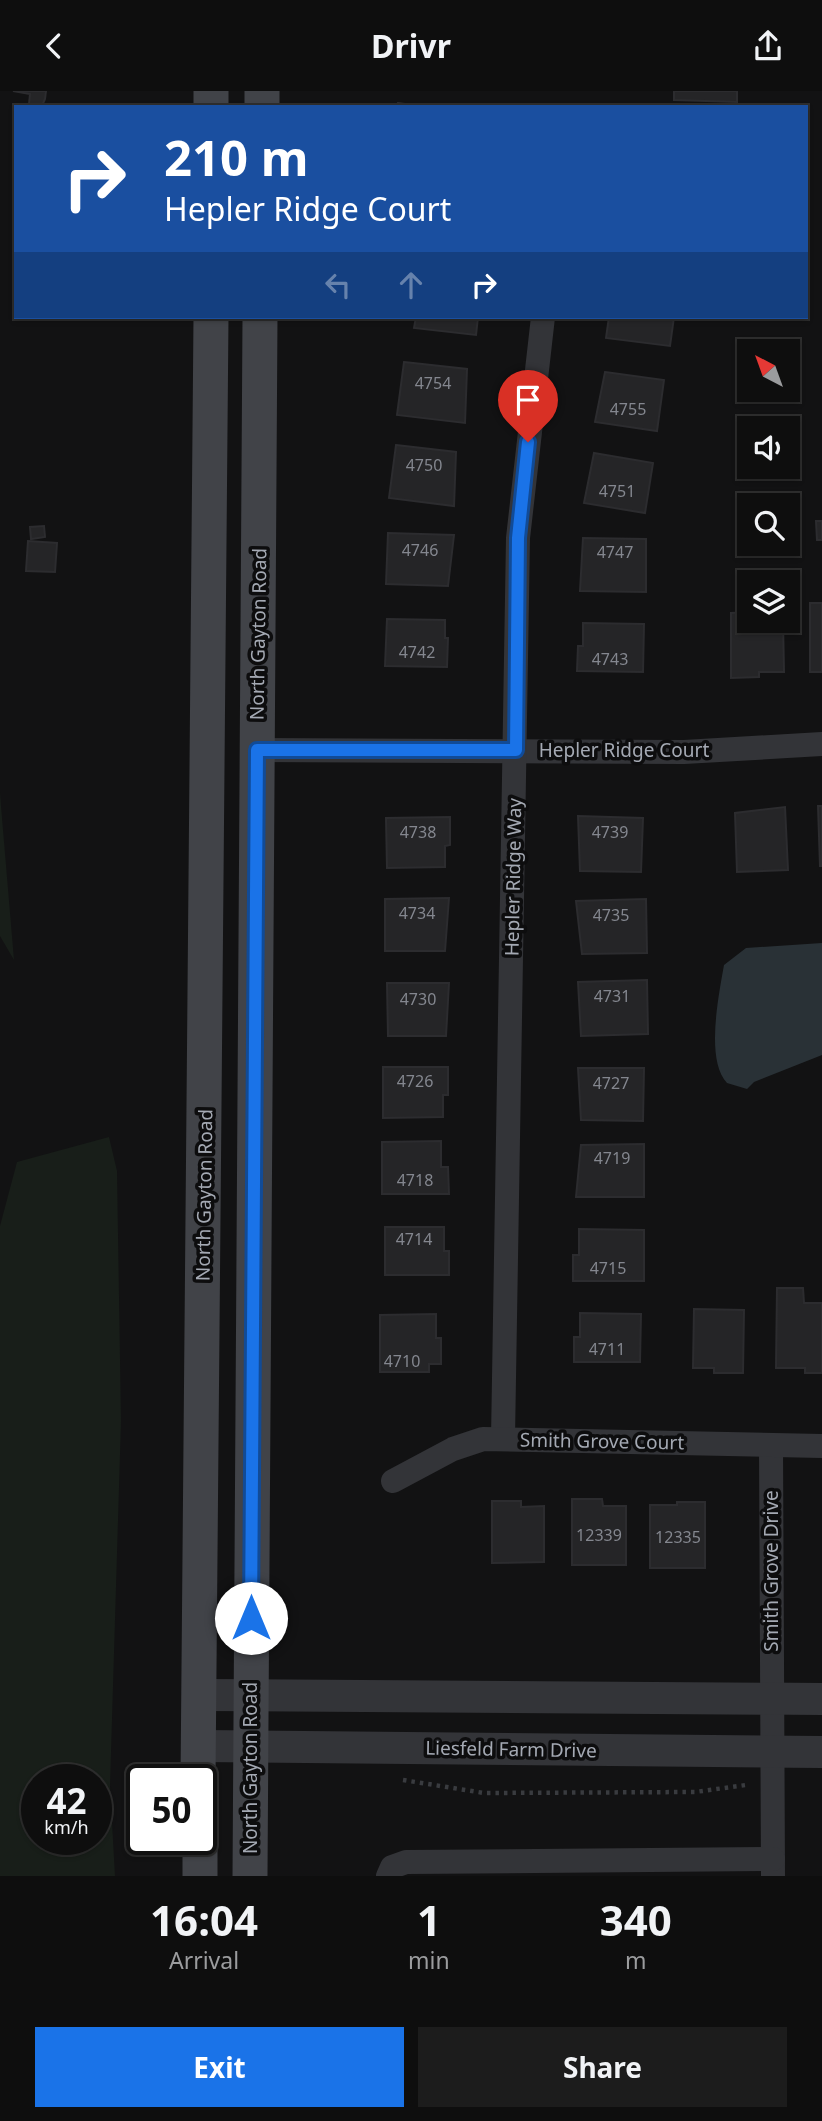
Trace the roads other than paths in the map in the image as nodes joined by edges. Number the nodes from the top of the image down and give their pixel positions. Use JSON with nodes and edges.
{"nodes":[{"id":1,"x":211,"y":319,"type":"edge"},
{"id":2,"x":260,"y":319,"type":"edge"},
{"id":3,"x":543,"y":319,"type":"edge"},
{"id":4,"x":822,"y":744,"type":"edge"},
{"id":5,"x":257,"y":750,"type":"junction"},
{"id":6,"x":516,"y":750,"type":"junction"},
{"id":7,"x":503,"y":1438,"type":"junction"},
{"id":8,"x":771,"y":1445,"type":"junction"},
{"id":9,"x":822,"y":1446,"type":"edge"},
{"id":10,"x":393,"y":1481,"type":"dead end"},
{"id":11,"x":200,"y":1695,"type":"junction"},
{"id":12,"x":251,"y":1695,"type":"junction"},
{"id":13,"x":772,"y":1698,"type":"junction"},
{"id":14,"x":822,"y":1699,"type":"edge"},
{"id":15,"x":250,"y":1747,"type":"junction"},
{"id":16,"x":822,"y":1752,"type":"edge"},
{"id":17,"x":199,"y":1763,"type":"edge"},
{"id":18,"x":772,"y":1767,"type":"junction"},
{"id":19,"x":200,"y":1855,"type":"edge"},
{"id":20,"x":773,"y":1867,"type":"edge"},
{"id":21,"x":200,"y":1876,"type":"edge"},
{"id":22,"x":250,"y":1876,"type":"edge"},
{"id":23,"x":388,"y":1876,"type":"edge"}],
"edges":[{"from":1,"to":11,"type":"main road","name":"North Gayton Road"},
{"from":2,"to":5,"type":"main road","name":"North Gayton Road"},
{"from":3,"to":6,"type":"street","name":"Hepler Ridge Way"},
{"from":4,"to":6,"type":"street","name":"Hepler Ridge Court"},
{"from":5,"to":6,"type":"street","name":"Hepler Ridge Court"},
{"from":5,"to":12,"type":"main road","name":"North Gayton Road"},
{"from":6,"to":7,"type":"street","name":"Hepler Ridge Way"},
{"from":7,"to":8,"type":"street","name":"Smith Grove Court"},
{"from":7,"to":10,"type":"street","name":"Smith Grove Court"},
{"from":8,"to":9,"type":"street","name":"Smith Grove Court"},
{"from":8,"to":13,"type":"street","name":"Smith Grove Drive"},
{"from":11,"to":12,"type":"street"},
{"from":11,"to":17,"type":"main road","name":"North Gayton Road"},
{"from":12,"to":13,"type":"street"},
{"from":12,"to":15,"type":"main road","name":"North Gayton Road"},
{"from":13,"to":14,"type":"street"},
{"from":13,"to":18,"type":"street","name":"Smith Grove Drive"},
{"from":15,"to":17,"type":"street","name":"Liesfeld Farm Drive"},
{"from":15,"to":18,"type":"street","name":"Liesfeld Farm Drive"},
{"from":15,"to":22,"type":"main road","name":"North Gayton Road"},
{"from":16,"to":18,"type":"street","name":"Liesfeld Farm Drive"},
{"from":18,"to":20,"type":"street","name":"Smith Grove Drive"},
{"from":19,"to":21,"type":"main road"},
{"from":20,"to":23,"type":"street"}]}
